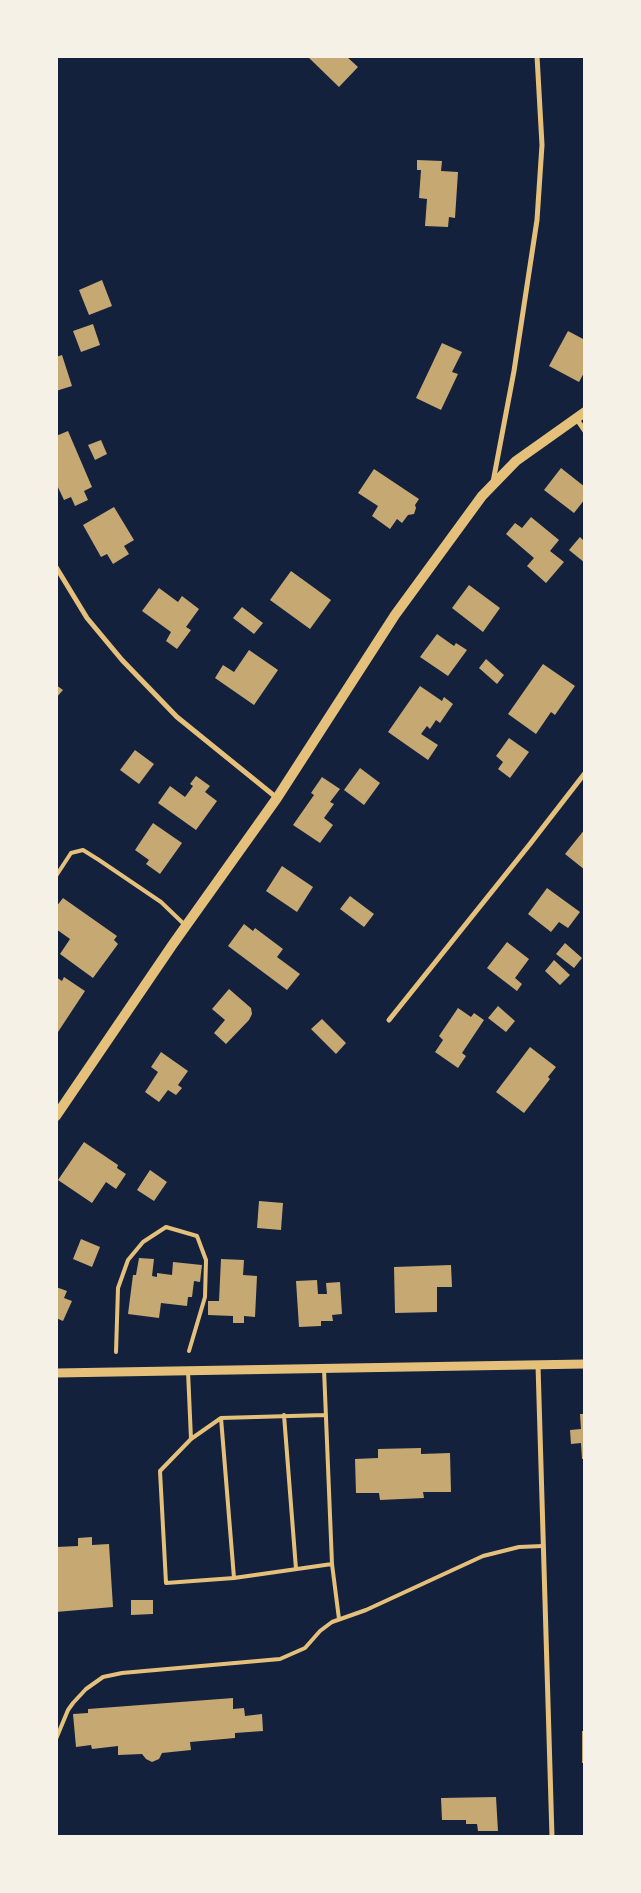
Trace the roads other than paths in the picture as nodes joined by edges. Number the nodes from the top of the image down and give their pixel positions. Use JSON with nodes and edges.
{"nodes":[{"id":1,"x":537,"y":56,"type":"edge"},
{"id":2,"x":580,"y":415,"type":"edge"},
{"id":3,"x":585,"y":431,"type":"edge"},
{"id":4,"x":493,"y":482,"type":"junction"},
{"id":5,"x":56,"y":567,"type":"edge"},
{"id":6,"x":585,"y":773,"type":"edge"},
{"id":7,"x":277,"y":798,"type":"junction"},
{"id":8,"x":56,"y":876,"type":"edge"},
{"id":9,"x":186,"y":926,"type":"junction"},
{"id":10,"x":389,"y":1020,"type":"dead end"},
{"id":11,"x":56,"y":1116,"type":"edge"},
{"id":12,"x":189,"y":1351,"type":"dead end"},
{"id":13,"x":116,"y":1352,"type":"dead end"},
{"id":14,"x":585,"y":1364,"type":"edge"},
{"id":15,"x":538,"y":1365,"type":"junction"},
{"id":16,"x":324,"y":1370,"type":"junction"},
{"id":17,"x":188,"y":1371,"type":"junction"},
{"id":18,"x":56,"y":1373,"type":"edge"},
{"id":19,"x":284,"y":1415,"type":"junction"},
{"id":20,"x":325,"y":1415,"type":"junction"},
{"id":21,"x":221,"y":1418,"type":"junction"},
{"id":22,"x":191,"y":1439,"type":"junction"},
{"id":23,"x":543,"y":1546,"type":"junction"},
{"id":24,"x":332,"y":1564,"type":"junction"},
{"id":25,"x":296,"y":1569,"type":"junction"},
{"id":26,"x":234,"y":1578,"type":"junction"},
{"id":27,"x":339,"y":1619,"type":"junction"},
{"id":28,"x":56,"y":1739,"type":"edge"},
{"id":29,"x":552,"y":1837,"type":"edge"}],
"edges":[{"from":1,"to":4,"type":"street"},
{"from":2,"to":3,"type":"street"},
{"from":2,"to":4,"type":"main road"},
{"from":4,"to":7,"type":"main road"},
{"from":5,"to":7,"type":"street"},
{"from":6,"to":10,"type":"street"},
{"from":7,"to":9,"type":"main road"},
{"from":8,"to":9,"type":"lane"},
{"from":9,"to":11,"type":"main road"},
{"from":12,"to":13,"type":"lane"},
{"from":14,"to":15,"type":"street"},
{"from":15,"to":16,"type":"street"},
{"from":15,"to":23,"type":"street"},
{"from":16,"to":17,"type":"street"},
{"from":16,"to":20,"type":"lane"},
{"from":17,"to":18,"type":"street"},
{"from":17,"to":22,"type":"lane"},
{"from":19,"to":20,"type":"lane"},
{"from":19,"to":21,"type":"lane"},
{"from":19,"to":25,"type":"lane"},
{"from":20,"to":24,"type":"lane"},
{"from":21,"to":22,"type":"lane"},
{"from":21,"to":26,"type":"lane"},
{"from":22,"to":26,"type":"lane"},
{"from":23,"to":27,"type":"lane"},
{"from":23,"to":29,"type":"street"},
{"from":24,"to":25,"type":"lane"},
{"from":24,"to":27,"type":"lane"},
{"from":25,"to":26,"type":"lane"},
{"from":27,"to":28,"type":"lane"}]}
